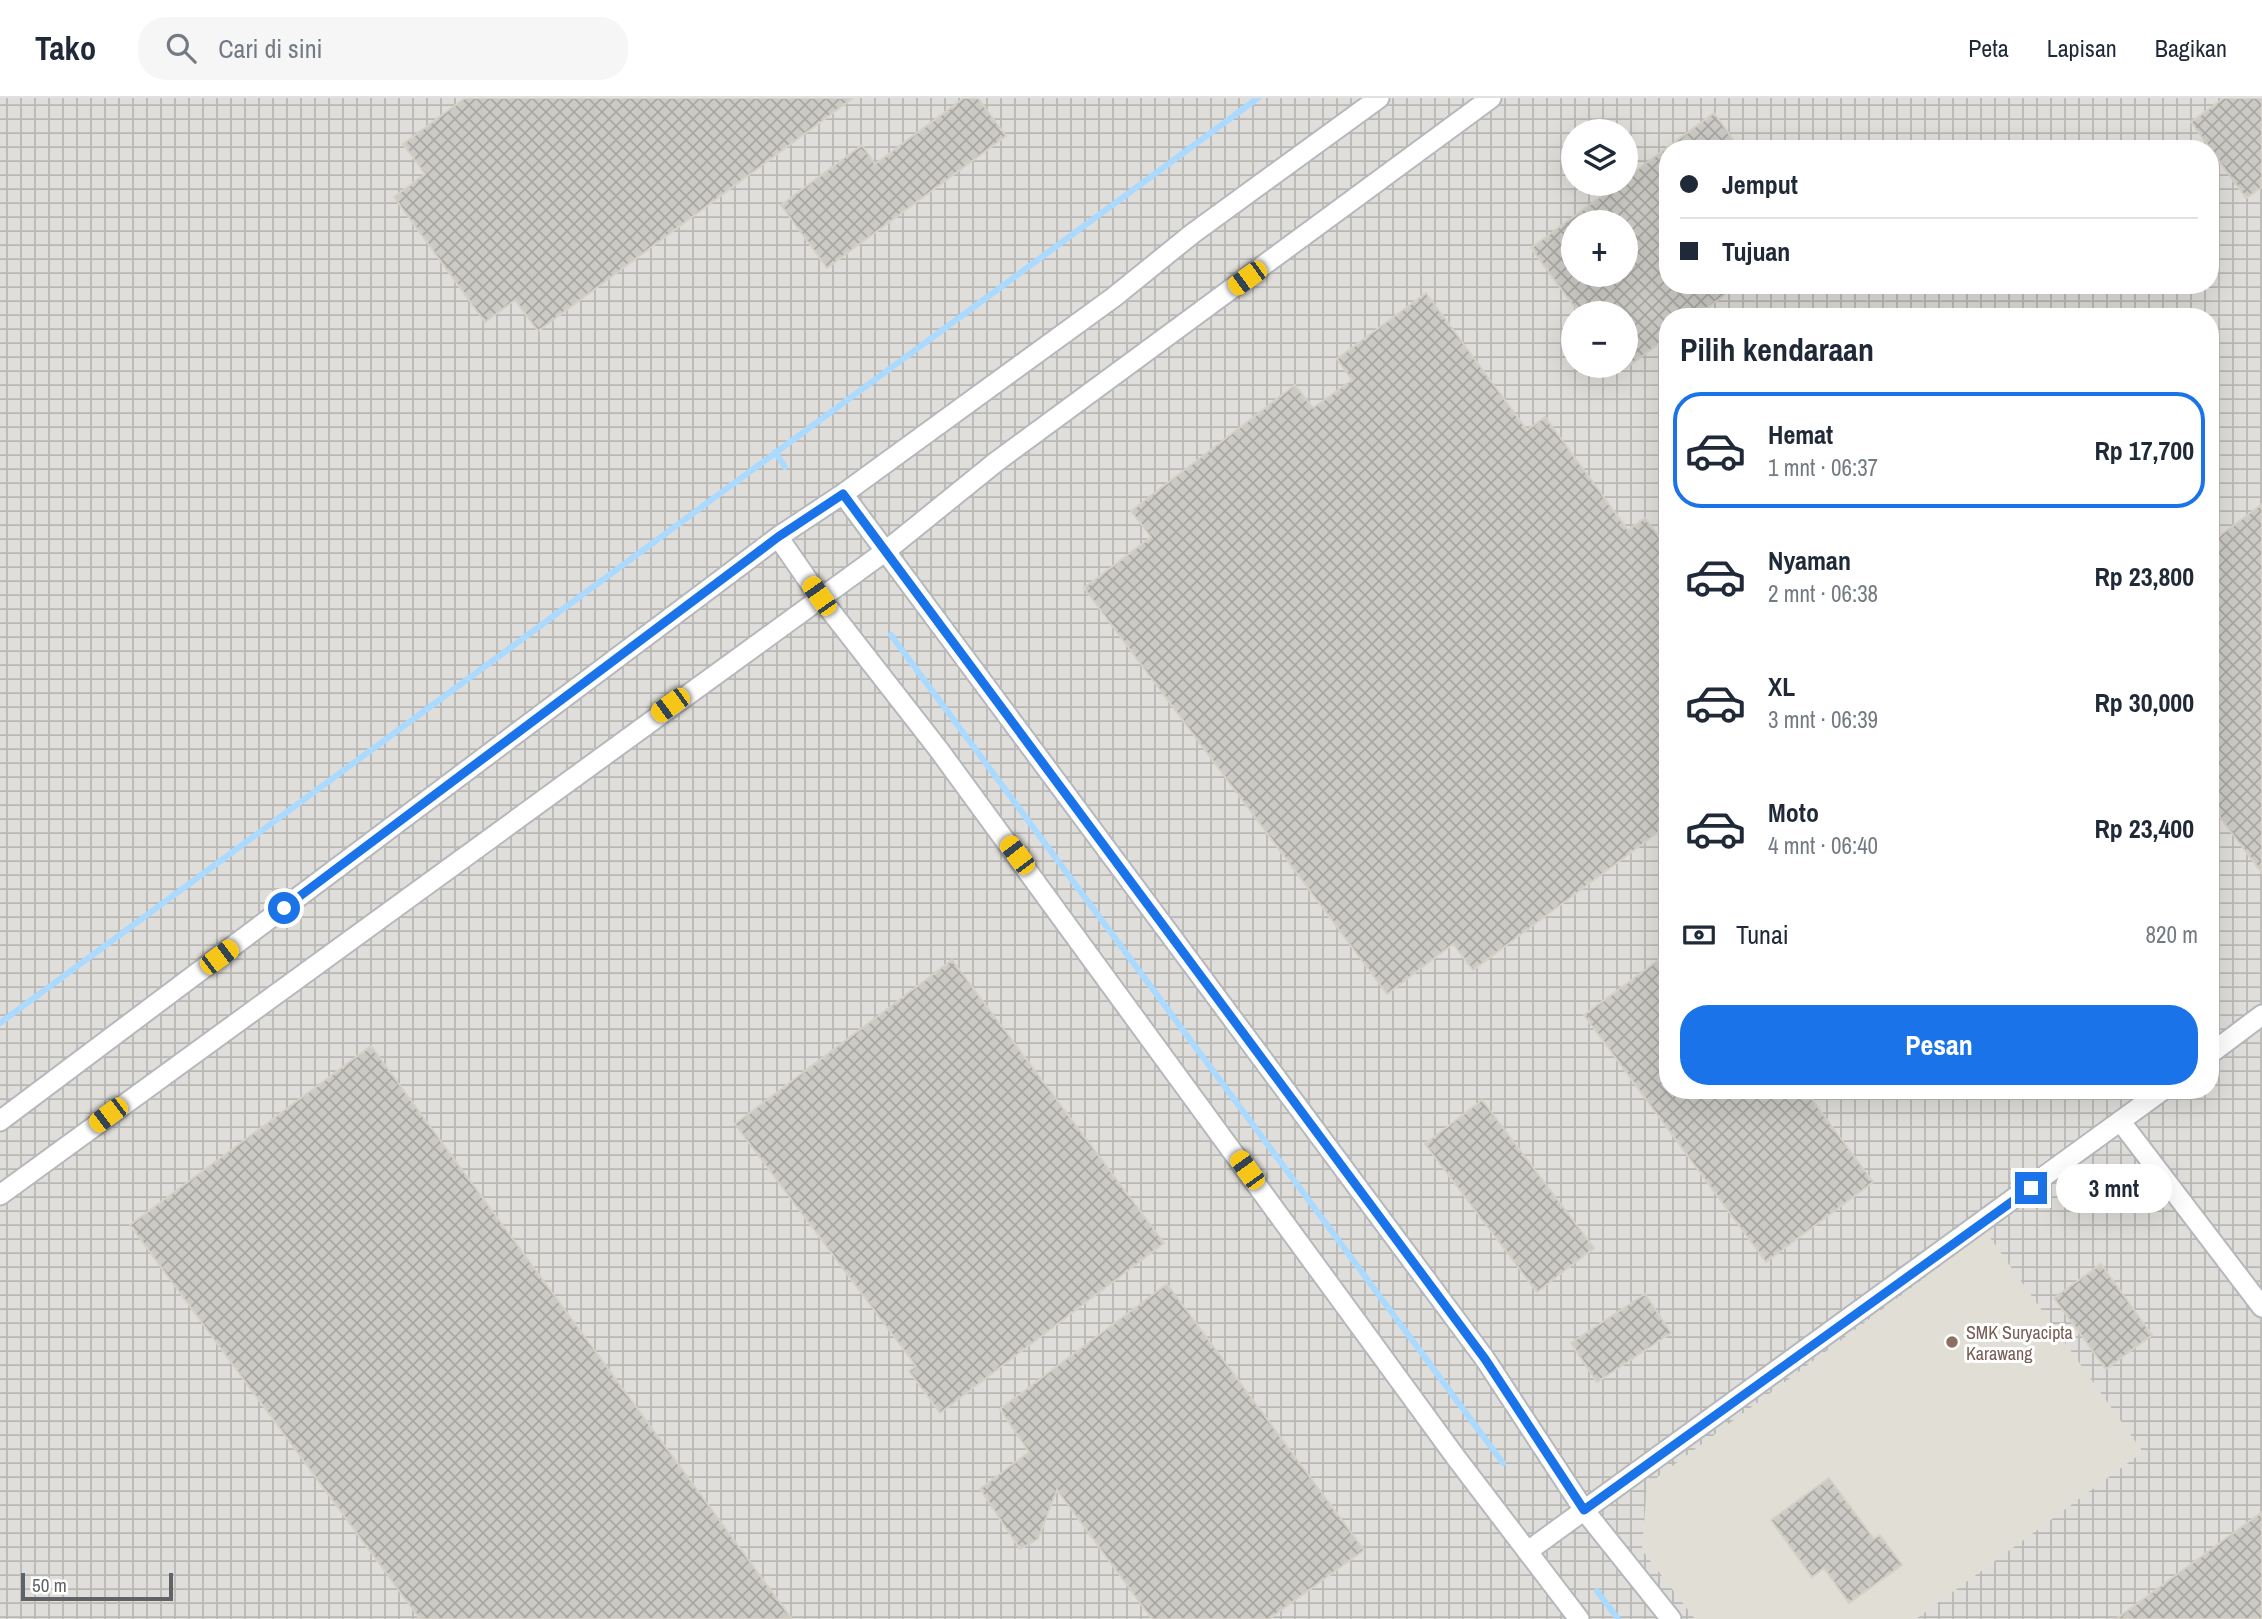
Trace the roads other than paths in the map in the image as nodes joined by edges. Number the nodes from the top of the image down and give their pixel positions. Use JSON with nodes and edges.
{"nodes":[{"id":1,"x":1378,"y":98,"type":"edge"},
{"id":2,"x":1491,"y":98,"type":"edge"},
{"id":3,"x":843,"y":494,"type":"junction"},
{"id":4,"x":778,"y":537,"type":"junction"},
{"id":5,"x":887,"y":550,"type":"junction"},
{"id":6,"x":819,"y":596,"type":"junction"},
{"id":7,"x":2262,"y":1015,"type":"edge"},
{"id":8,"x":2219,"y":1047,"type":"edge"},
{"id":9,"x":2151,"y":1099,"type":"edge"},
{"id":10,"x":0,"y":1121,"type":"edge"},
{"id":11,"x":2121,"y":1122,"type":"junction"},
{"id":12,"x":0,"y":1195,"type":"edge"},
{"id":13,"x":2262,"y":1307,"type":"edge"},
{"id":14,"x":1584,"y":1510,"type":"junction"},
{"id":15,"x":1528,"y":1550,"type":"junction"},
{"id":16,"x":1579,"y":1619,"type":"edge"},
{"id":17,"x":1671,"y":1619,"type":"edge"}],
"edges":[{"from":1,"to":3,"type":"street"},
{"from":2,"to":5,"type":"street"},
{"from":3,"to":4,"type":"street"},
{"from":3,"to":5,"type":"street"},
{"from":4,"to":6,"type":"street"},
{"from":4,"to":10,"type":"street"},
{"from":5,"to":6,"type":"street"},
{"from":5,"to":14,"type":"street"},
{"from":6,"to":12,"type":"street"},
{"from":6,"to":15,"type":"street"},
{"from":7,"to":8,"type":"street"},
{"from":9,"to":11,"type":"street"},
{"from":11,"to":13,"type":"street"},
{"from":11,"to":14,"type":"street"},
{"from":14,"to":15,"type":"street"},
{"from":14,"to":17,"type":"street"},
{"from":15,"to":16,"type":"street"}]}
